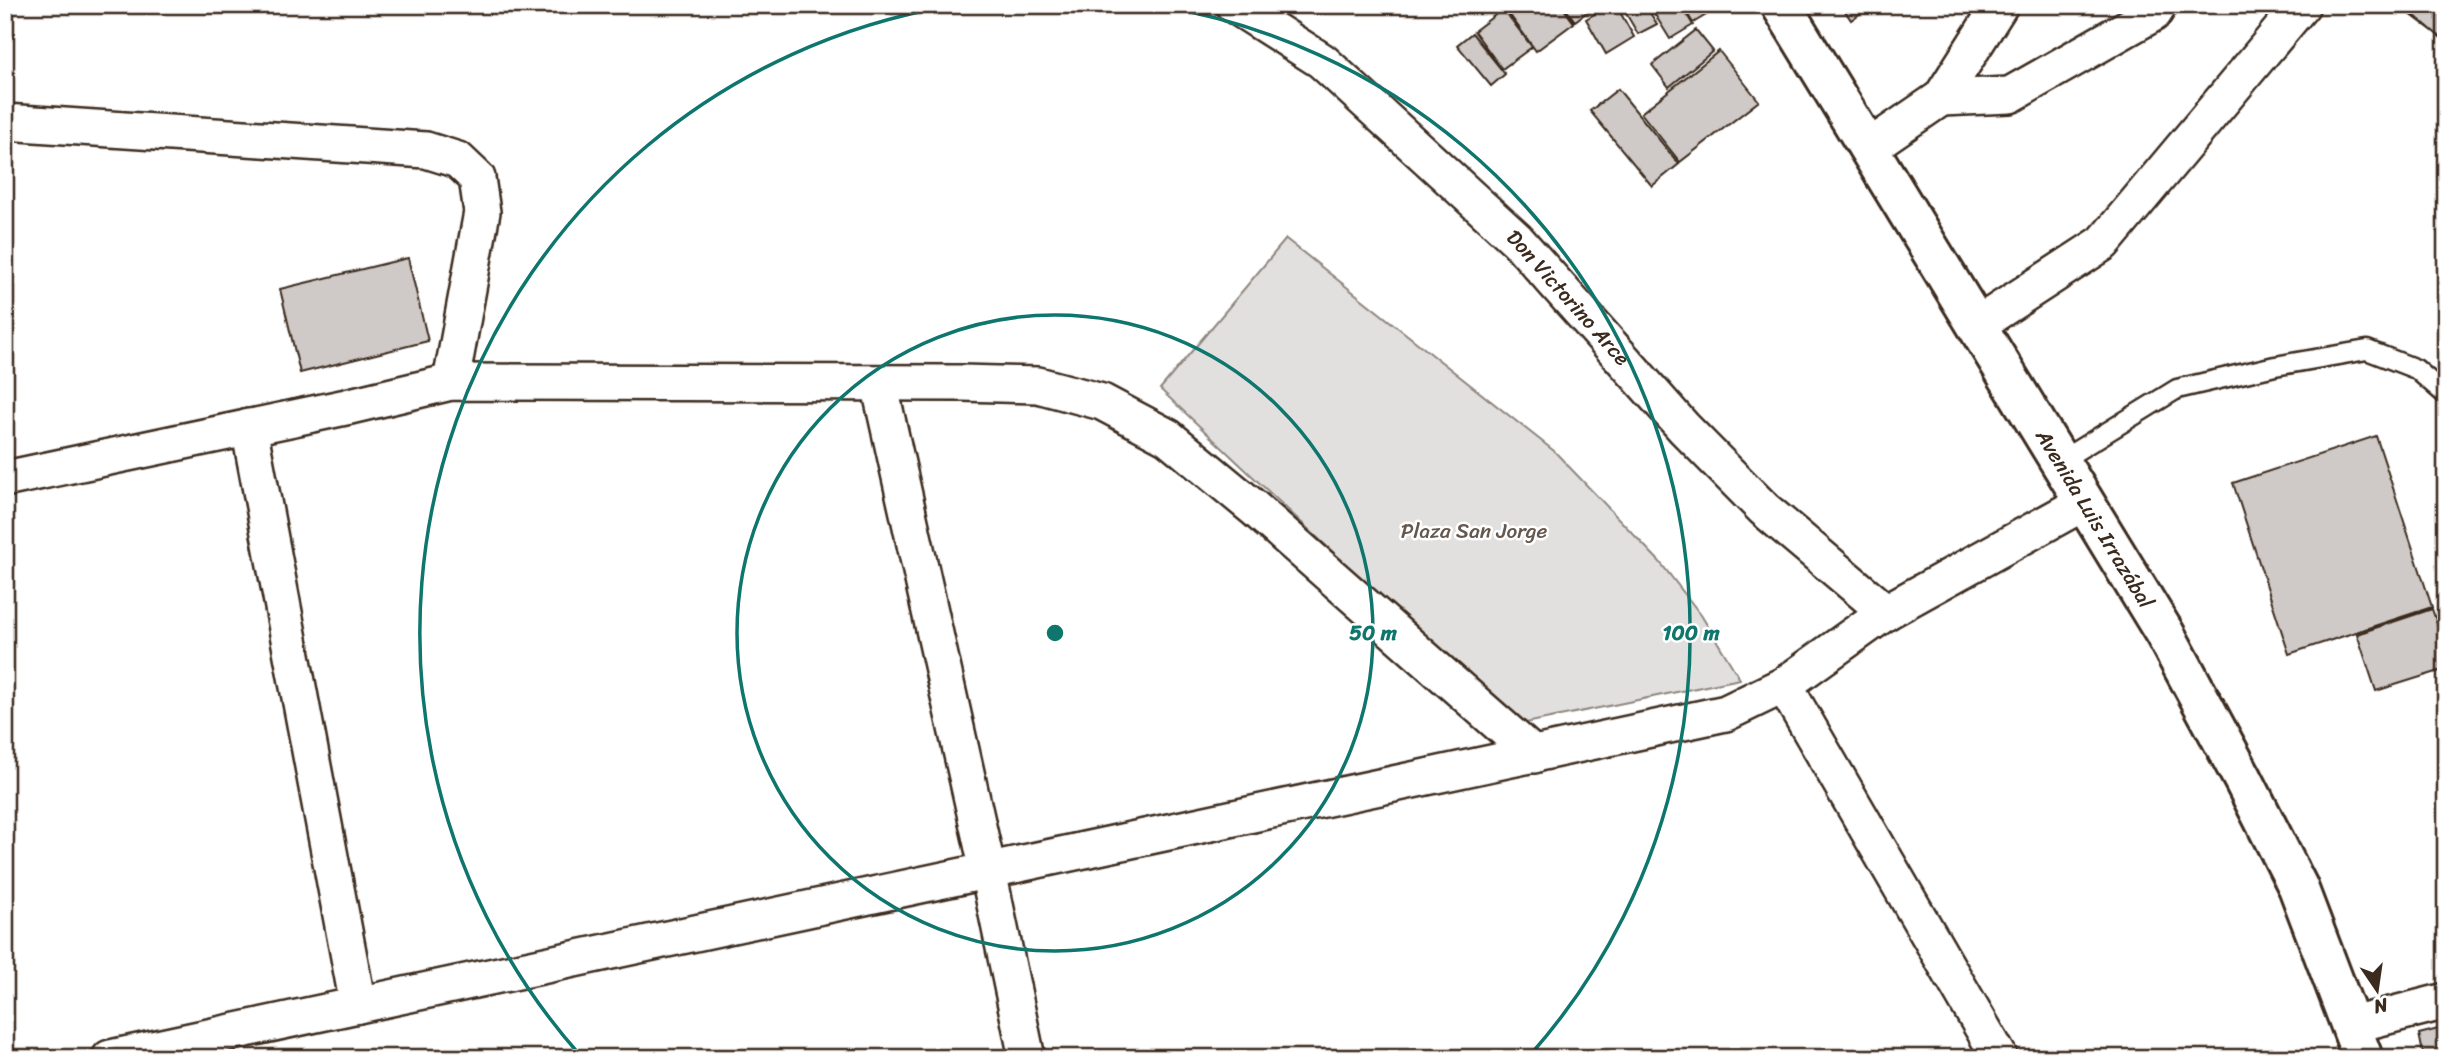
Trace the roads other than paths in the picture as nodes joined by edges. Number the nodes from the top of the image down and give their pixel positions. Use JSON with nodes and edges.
{"nodes":[{"id":1,"x":1234,"y":5,"type":"edge"},
{"id":2,"x":1781,"y":5,"type":"edge"},
{"id":3,"x":2000,"y":5,"type":"edge"},
{"id":4,"x":2159,"y":5,"type":"edge"},
{"id":5,"x":2302,"y":5,"type":"edge"},
{"id":6,"x":1941,"y":98,"type":"junction"},
{"id":7,"x":5,"y":122,"type":"edge"},
{"id":8,"x":1868,"y":148,"type":"junction"},
{"id":9,"x":1977,"y":325,"type":"junction"},
{"id":10,"x":451,"y":382,"type":"junction"},
{"id":11,"x":879,"y":383,"type":"junction"},
{"id":12,"x":2446,"y":395,"type":"edge"},
{"id":13,"x":249,"y":427,"type":"junction"},
{"id":14,"x":2060,"y":461,"type":"junction"},
{"id":15,"x":5,"y":479,"type":"edge"},
{"id":16,"x":2085,"y":502,"type":"junction"},
{"id":17,"x":1886,"y":612,"type":"junction"},
{"id":18,"x":1784,"y":685,"type":"junction"},
{"id":19,"x":1534,"y":755,"type":"junction"},
{"id":20,"x":988,"y":871,"type":"junction"},
{"id":21,"x":2446,"y":1001,"type":"edge"},
{"id":22,"x":358,"y":1005,"type":"junction"},
{"id":23,"x":2357,"y":1041,"type":"edge"},
{"id":24,"x":110,"y":1058,"type":"edge"},
{"id":25,"x":1027,"y":1058,"type":"edge"},
{"id":26,"x":2000,"y":1058,"type":"edge"}],
"edges":[{"from":1,"to":17,"type":"street","name":"Don Victorino Arce"},
{"from":2,"to":8,"type":"main road","name":"Avenida Luis Irrazábal"},
{"from":3,"to":6,"type":"street"},
{"from":4,"to":6,"type":"street"},
{"from":5,"to":9,"type":"street"},
{"from":6,"to":8,"type":"street"},
{"from":7,"to":10,"type":"street"},
{"from":8,"to":9,"type":"main road","name":"Avenida Luis Irrazábal"},
{"from":9,"to":14,"type":"main road","name":"Avenida Luis Irrazábal"},
{"from":10,"to":11,"type":"street"},
{"from":10,"to":13,"type":"street"},
{"from":11,"to":19,"type":"street"},
{"from":11,"to":20,"type":"street"},
{"from":12,"to":14,"type":"lane"},
{"from":13,"to":15,"type":"street"},
{"from":13,"to":22,"type":"street"},
{"from":14,"to":16,"type":"main road","name":"Avenida Luis Irrazábal"},
{"from":16,"to":17,"type":"street"},
{"from":16,"to":23,"type":"main road","name":"Avenida Luis Irrazábal"},
{"from":17,"to":18,"type":"street"},
{"from":18,"to":19,"type":"street"},
{"from":18,"to":26,"type":"street"},
{"from":19,"to":20,"type":"street"},
{"from":20,"to":22,"type":"street"},
{"from":20,"to":25,"type":"street"},
{"from":21,"to":23,"type":"street"},
{"from":22,"to":24,"type":"street"}]}
